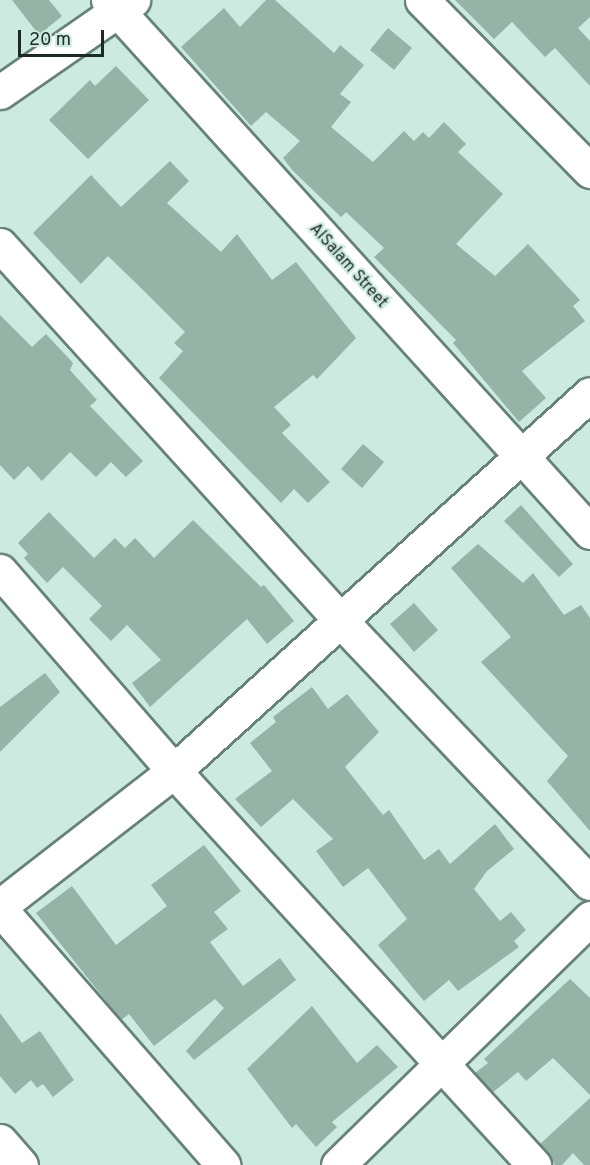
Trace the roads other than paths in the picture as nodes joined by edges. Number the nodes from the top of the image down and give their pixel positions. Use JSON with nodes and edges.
{"nodes":[{"id":1,"x":422,"y":0,"type":"edge"},
{"id":2,"x":119,"y":3,"type":"edge"},
{"id":3,"x":0,"y":92,"type":"edge"},
{"id":4,"x":590,"y":171,"type":"edge"},
{"id":5,"x":0,"y":245,"type":"edge"},
{"id":6,"x":590,"y":394,"type":"edge"},
{"id":7,"x":520,"y":457,"type":"junction"},
{"id":8,"x":590,"y":531,"type":"edge"},
{"id":9,"x":0,"y":571,"type":"edge"},
{"id":10,"x":341,"y":621,"type":"junction"},
{"id":11,"x":174,"y":771,"type":"junction"},
{"id":12,"x":590,"y":883,"type":"edge"},
{"id":13,"x":0,"y":907,"type":"edge"},
{"id":14,"x":590,"y":918,"type":"edge"},
{"id":15,"x":443,"y":1064,"type":"junction"},
{"id":16,"x":0,"y":1141,"type":"edge"},
{"id":17,"x":21,"y":1165,"type":"edge"},
{"id":18,"x":223,"y":1165,"type":"edge"},
{"id":19,"x":338,"y":1165,"type":"edge"},
{"id":20,"x":534,"y":1165,"type":"edge"}],
"edges":[{"from":1,"to":4,"type":"street"},
{"from":2,"to":3,"type":"street"},
{"from":2,"to":7,"type":"street","name":"AlSalam Street"},
{"from":5,"to":10,"type":"street"},
{"from":6,"to":7,"type":"street"},
{"from":7,"to":8,"type":"street","name":"AlSalam Street"},
{"from":7,"to":10,"type":"street"},
{"from":9,"to":11,"type":"street"},
{"from":10,"to":11,"type":"street"},
{"from":10,"to":12,"type":"street"},
{"from":11,"to":13,"type":"street"},
{"from":11,"to":15,"type":"street"},
{"from":13,"to":18,"type":"street"},
{"from":14,"to":15,"type":"street"},
{"from":15,"to":19,"type":"street"},
{"from":15,"to":20,"type":"street"},
{"from":16,"to":17,"type":"street"}]}
